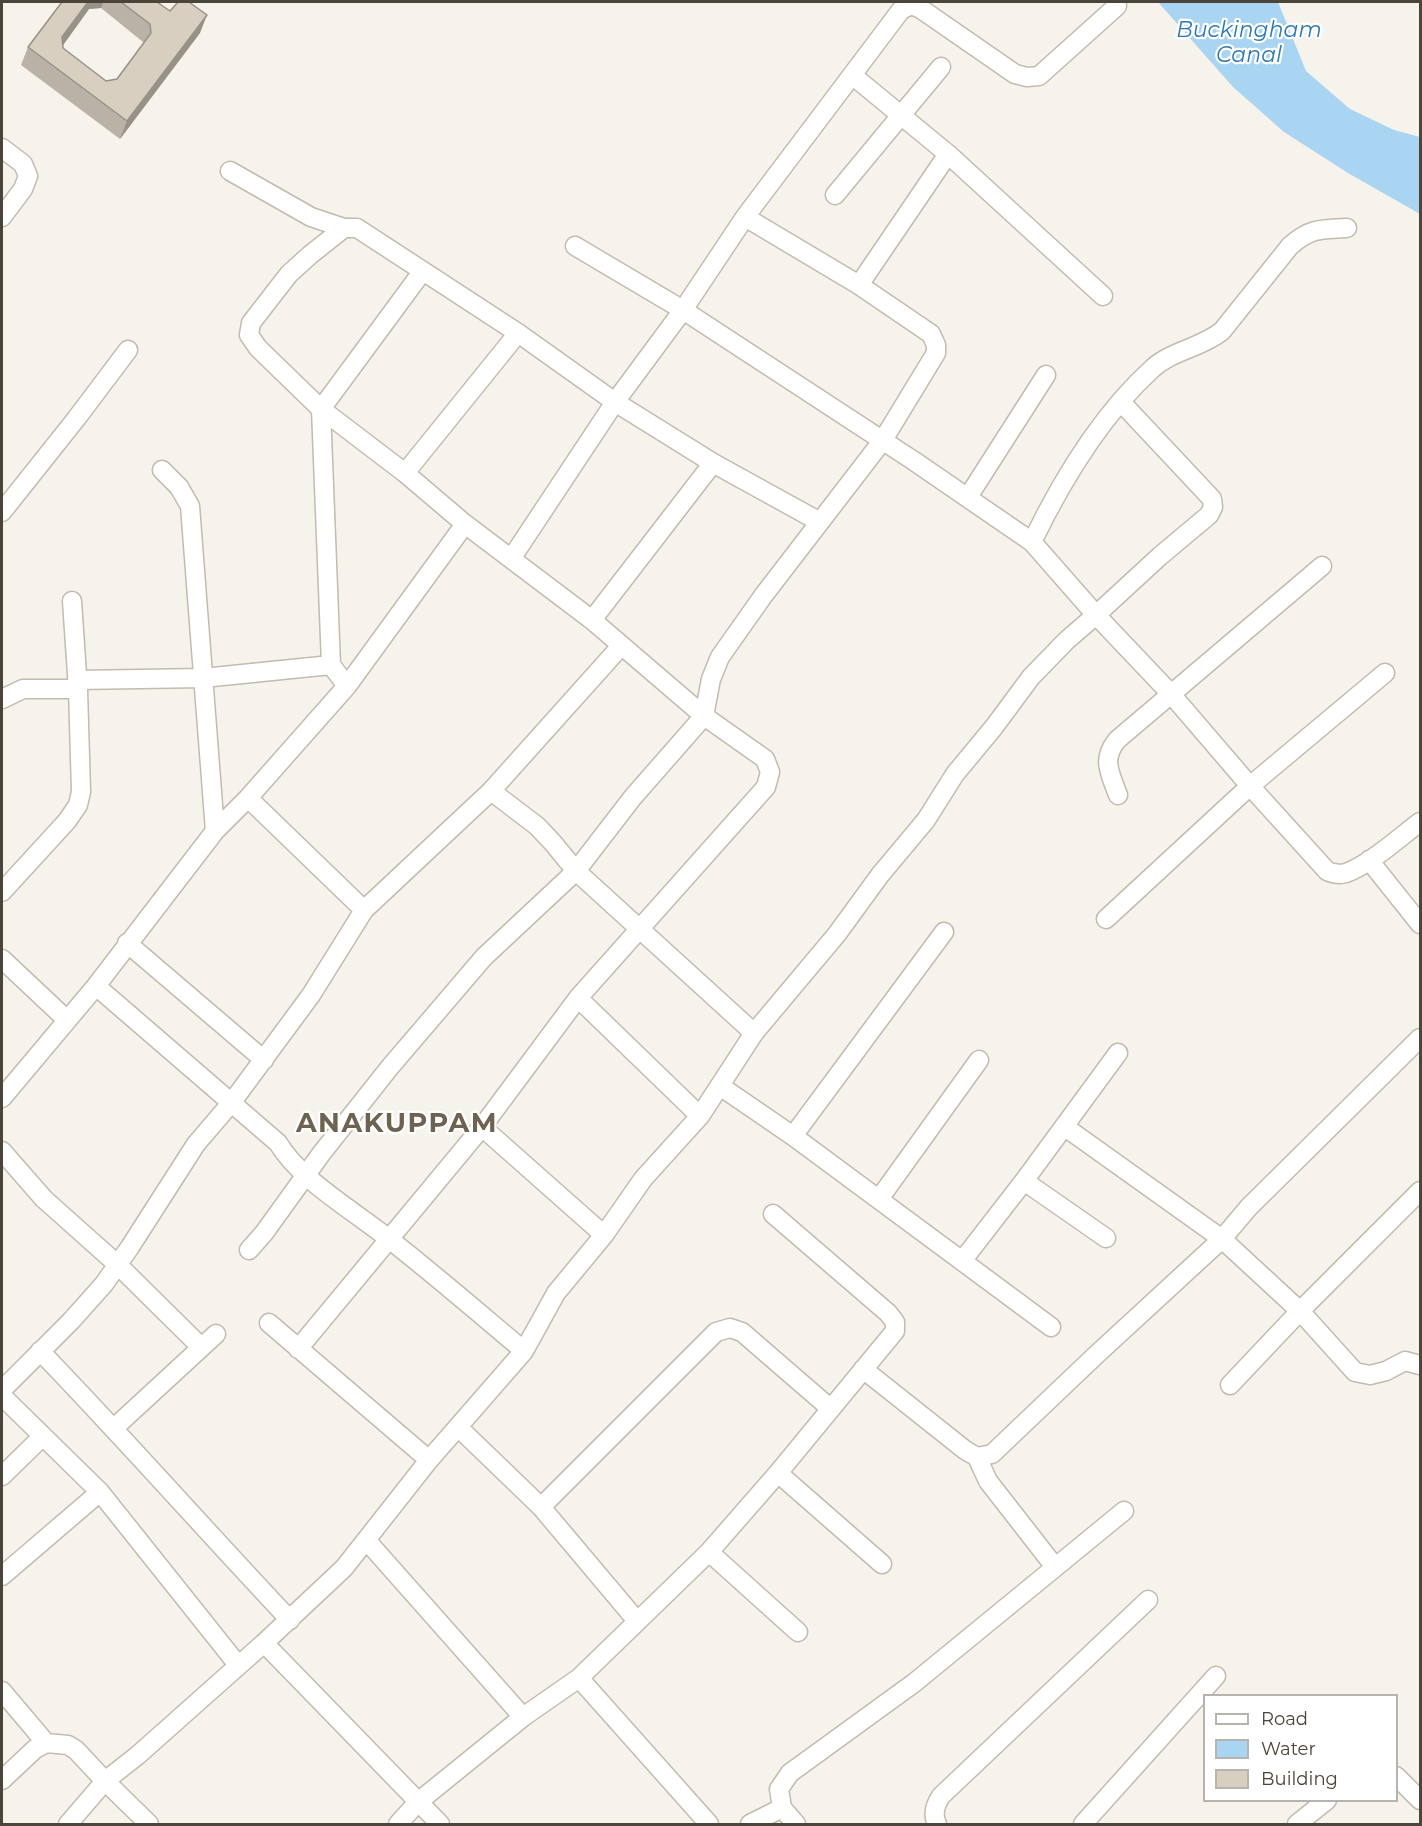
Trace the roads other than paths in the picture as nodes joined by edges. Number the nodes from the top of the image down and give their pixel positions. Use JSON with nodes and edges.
{"nodes":[{"id":1,"x":1117,"y":6,"type":"dead end"},
{"id":2,"x":941,"y":67,"type":"dead end"},
{"id":3,"x":852,"y":75,"type":"junction"},
{"id":4,"x":900,"y":115,"type":"junction"},
{"id":5,"x":2,"y":148,"type":"edge"},
{"id":6,"x":948,"y":154,"type":"junction"},
{"id":7,"x":230,"y":171,"type":"dead end"},
{"id":8,"x":835,"y":195,"type":"dead end"},
{"id":9,"x":2,"y":217,"type":"edge"},
{"id":10,"x":745,"y":217,"type":"junction"},
{"id":11,"x":344,"y":228,"type":"junction"},
{"id":12,"x":1347,"y":228,"type":"dead end"},
{"id":13,"x":575,"y":246,"type":"dead end"},
{"id":14,"x":422,"y":272,"type":"junction"},
{"id":15,"x":859,"y":285,"type":"junction"},
{"id":16,"x":1103,"y":296,"type":"dead end"},
{"id":17,"x":683,"y":310,"type":"junction"},
{"id":18,"x":518,"y":333,"type":"junction"},
{"id":19,"x":128,"y":350,"type":"dead end"},
{"id":20,"x":1046,"y":375,"type":"dead end"},
{"id":21,"x":615,"y":402,"type":"junction"},
{"id":22,"x":1122,"y":402,"type":"junction"},
{"id":23,"x":321,"y":409,"type":"junction"},
{"id":24,"x":883,"y":440,"type":"junction"},
{"id":25,"x":713,"y":463,"type":"junction"},
{"id":26,"x":162,"y":470,"type":"dead end"},
{"id":27,"x":405,"y":473,"type":"junction"},
{"id":28,"x":968,"y":497,"type":"junction"},
{"id":29,"x":2,"y":512,"type":"edge"},
{"id":30,"x":820,"y":522,"type":"junction"},
{"id":31,"x":465,"y":525,"type":"junction"},
{"id":32,"x":1032,"y":542,"type":"junction"},
{"id":33,"x":511,"y":559,"type":"junction"},
{"id":34,"x":1322,"y":566,"type":"dead end"},
{"id":35,"x":72,"y":601,"type":"dead end"},
{"id":36,"x":1096,"y":615,"type":"junction"},
{"id":37,"x":592,"y":620,"type":"junction"},
{"id":38,"x":621,"y":646,"type":"junction"},
{"id":39,"x":331,"y":665,"type":"junction"},
{"id":40,"x":1385,"y":673,"type":"dead end"},
{"id":41,"x":203,"y":678,"type":"junction"},
{"id":42,"x":78,"y":684,"type":"junction"},
{"id":43,"x":347,"y":686,"type":"junction"},
{"id":44,"x":1171,"y":694,"type":"junction"},
{"id":45,"x":2,"y":699,"type":"edge"},
{"id":46,"x":704,"y":716,"type":"junction"},
{"id":47,"x":1250,"y":786,"type":"junction"},
{"id":48,"x":491,"y":791,"type":"junction"},
{"id":49,"x":1118,"y":795,"type":"dead end"},
{"id":50,"x":248,"y":798,"type":"junction"},
{"id":51,"x":1420,"y":822,"type":"edge"},
{"id":52,"x":214,"y":831,"type":"junction"},
{"id":53,"x":1369,"y":860,"type":"junction"},
{"id":54,"x":576,"y":871,"type":"junction"},
{"id":55,"x":2,"y":892,"type":"edge"},
{"id":56,"x":364,"y":910,"type":"junction"},
{"id":57,"x":1106,"y":919,"type":"dead end"},
{"id":58,"x":1420,"y":924,"type":"edge"},
{"id":59,"x":641,"y":929,"type":"junction"},
{"id":60,"x":944,"y":932,"type":"dead end"},
{"id":61,"x":127,"y":943,"type":"junction"},
{"id":62,"x":2,"y":959,"type":"edge"},
{"id":63,"x":96,"y":986,"type":"junction"},
{"id":64,"x":578,"y":998,"type":"junction"},
{"id":65,"x":67,"y":1020,"type":"junction"},
{"id":66,"x":754,"y":1033,"type":"junction"},
{"id":67,"x":1420,"y":1038,"type":"edge"},
{"id":68,"x":1118,"y":1053,"type":"dead end"},
{"id":69,"x":264,"y":1060,"type":"junction"},
{"id":70,"x":979,"y":1060,"type":"dead end"},
{"id":71,"x":720,"y":1086,"type":"junction"},
{"id":72,"x":2,"y":1098,"type":"edge"},
{"id":73,"x":232,"y":1102,"type":"junction"},
{"id":74,"x":700,"y":1116,"type":"junction"},
{"id":75,"x":482,"y":1127,"type":"junction"},
{"id":76,"x":1065,"y":1127,"type":"junction"},
{"id":77,"x":794,"y":1136,"type":"junction"},
{"id":78,"x":2,"y":1151,"type":"edge"},
{"id":79,"x":307,"y":1176,"type":"junction"},
{"id":80,"x":1024,"y":1181,"type":"junction"},
{"id":81,"x":1420,"y":1191,"type":"edge"},
{"id":82,"x":879,"y":1199,"type":"junction"},
{"id":83,"x":773,"y":1214,"type":"dead end"},
{"id":84,"x":604,"y":1235,"type":"junction"},
{"id":85,"x":1106,"y":1238,"type":"dead end"},
{"id":86,"x":390,"y":1239,"type":"junction"},
{"id":87,"x":1222,"y":1239,"type":"junction"},
{"id":88,"x":249,"y":1250,"type":"dead end"},
{"id":89,"x":962,"y":1261,"type":"junction"},
{"id":90,"x":118,"y":1265,"type":"junction"},
{"id":91,"x":1300,"y":1311,"type":"junction"},
{"id":92,"x":269,"y":1323,"type":"dead end"},
{"id":93,"x":1051,"y":1327,"type":"dead end"},
{"id":94,"x":216,"y":1334,"type":"dead end"},
{"id":95,"x":201,"y":1347,"type":"junction"},
{"id":96,"x":298,"y":1349,"type":"junction"},
{"id":97,"x":40,"y":1351,"type":"junction"},
{"id":98,"x":524,"y":1351,"type":"junction"},
{"id":99,"x":1420,"y":1365,"type":"edge"},
{"id":100,"x":863,"y":1369,"type":"junction"},
{"id":101,"x":1230,"y":1385,"type":"dead end"},
{"id":102,"x":2,"y":1390,"type":"edge"},
{"id":103,"x":2,"y":1396,"type":"edge"},
{"id":104,"x":831,"y":1409,"type":"junction"},
{"id":105,"x":458,"y":1427,"type":"junction"},
{"id":106,"x":114,"y":1428,"type":"junction"},
{"id":107,"x":43,"y":1436,"type":"junction"},
{"id":108,"x":977,"y":1457,"type":"junction"},
{"id":109,"x":429,"y":1460,"type":"junction"},
{"id":110,"x":778,"y":1473,"type":"junction"},
{"id":111,"x":2,"y":1476,"type":"edge"},
{"id":112,"x":100,"y":1491,"type":"junction"},
{"id":113,"x":541,"y":1507,"type":"junction"},
{"id":114,"x":1124,"y":1511,"type":"dead end"},
{"id":115,"x":367,"y":1541,"type":"junction"},
{"id":116,"x":709,"y":1552,"type":"junction"},
{"id":117,"x":882,"y":1564,"type":"dead end"},
{"id":118,"x":1055,"y":1567,"type":"junction"},
{"id":119,"x":2,"y":1576,"type":"edge"},
{"id":120,"x":1148,"y":1600,"type":"dead end"},
{"id":121,"x":290,"y":1620,"type":"junction"},
{"id":122,"x":637,"y":1621,"type":"junction"},
{"id":123,"x":798,"y":1632,"type":"dead end"},
{"id":124,"x":264,"y":1643,"type":"junction"},
{"id":125,"x":238,"y":1665,"type":"junction"},
{"id":126,"x":1216,"y":1676,"type":"dead end"},
{"id":127,"x":579,"y":1678,"type":"junction"},
{"id":128,"x":2,"y":1691,"type":"edge"},
{"id":129,"x":523,"y":1717,"type":"junction"},
{"id":130,"x":46,"y":1743,"type":"junction"},
{"id":131,"x":1398,"y":1778,"type":"edge"},
{"id":132,"x":2,"y":1780,"type":"edge"},
{"id":133,"x":105,"y":1781,"type":"junction"},
{"id":134,"x":1420,"y":1800,"type":"edge"},
{"id":135,"x":418,"y":1802,"type":"junction"},
{"id":136,"x":1324,"y":1802,"type":"edge"},
{"id":137,"x":782,"y":1808,"type":"junction"},
{"id":138,"x":68,"y":1824,"type":"edge"},
{"id":139,"x":149,"y":1824,"type":"edge"},
{"id":140,"x":398,"y":1824,"type":"edge"},
{"id":141,"x":440,"y":1824,"type":"edge"},
{"id":142,"x":709,"y":1824,"type":"edge"},
{"id":143,"x":750,"y":1824,"type":"edge"},
{"id":144,"x":796,"y":1824,"type":"edge"},
{"id":145,"x":937,"y":1824,"type":"edge"},
{"id":146,"x":1083,"y":1824,"type":"edge"},
{"id":147,"x":1297,"y":1824,"type":"edge"}],
"edges":[{"from":1,"to":3,"type":"street"},
{"from":2,"to":4,"type":"street"},
{"from":3,"to":4,"type":"street"},
{"from":3,"to":10,"type":"street"},
{"from":4,"to":6,"type":"street"},
{"from":4,"to":8,"type":"street"},
{"from":5,"to":9,"type":"street"},
{"from":6,"to":15,"type":"street"},
{"from":6,"to":16,"type":"street"},
{"from":7,"to":11,"type":"street"},
{"from":10,"to":15,"type":"street"},
{"from":10,"to":17,"type":"street"},
{"from":11,"to":14,"type":"street"},
{"from":11,"to":23,"type":"street"},
{"from":12,"to":22,"type":"street"},
{"from":13,"to":17,"type":"street"},
{"from":14,"to":18,"type":"street"},
{"from":14,"to":23,"type":"street"},
{"from":15,"to":24,"type":"street"},
{"from":17,"to":21,"type":"street"},
{"from":17,"to":24,"type":"street"},
{"from":18,"to":21,"type":"street"},
{"from":18,"to":27,"type":"street"},
{"from":19,"to":29,"type":"street"},
{"from":20,"to":28,"type":"street"},
{"from":21,"to":25,"type":"street"},
{"from":21,"to":33,"type":"street"},
{"from":22,"to":32,"type":"street"},
{"from":22,"to":36,"type":"street"},
{"from":23,"to":27,"type":"street"},
{"from":23,"to":39,"type":"street"},
{"from":24,"to":28,"type":"street"},
{"from":24,"to":30,"type":"street"},
{"from":25,"to":30,"type":"street"},
{"from":25,"to":37,"type":"street"},
{"from":26,"to":41,"type":"street"},
{"from":27,"to":31,"type":"street"},
{"from":28,"to":32,"type":"street"},
{"from":30,"to":46,"type":"street"},
{"from":31,"to":33,"type":"street"},
{"from":31,"to":43,"type":"street"},
{"from":32,"to":36,"type":"street"},
{"from":33,"to":37,"type":"street"},
{"from":34,"to":44,"type":"street"},
{"from":35,"to":42,"type":"street"},
{"from":36,"to":44,"type":"street"},
{"from":36,"to":66,"type":"street"},
{"from":37,"to":38,"type":"street"},
{"from":38,"to":46,"type":"street"},
{"from":38,"to":48,"type":"street"},
{"from":39,"to":41,"type":"street"},
{"from":39,"to":43,"type":"street"},
{"from":40,"to":47,"type":"street"},
{"from":41,"to":42,"type":"street"},
{"from":41,"to":52,"type":"street"},
{"from":42,"to":45,"type":"street"},
{"from":42,"to":55,"type":"street"},
{"from":43,"to":50,"type":"street"},
{"from":44,"to":47,"type":"street"},
{"from":44,"to":49,"type":"street"},
{"from":46,"to":54,"type":"street"},
{"from":46,"to":59,"type":"street"},
{"from":47,"to":53,"type":"street"},
{"from":47,"to":57,"type":"street"},
{"from":48,"to":54,"type":"street"},
{"from":48,"to":56,"type":"street"},
{"from":50,"to":52,"type":"street"},
{"from":50,"to":56,"type":"street"},
{"from":51,"to":53,"type":"street"},
{"from":52,"to":61,"type":"street"},
{"from":53,"to":58,"type":"street"},
{"from":54,"to":59,"type":"street"},
{"from":54,"to":79,"type":"street"},
{"from":56,"to":69,"type":"street"},
{"from":59,"to":64,"type":"street"},
{"from":59,"to":66,"type":"street"},
{"from":60,"to":77,"type":"street"},
{"from":61,"to":63,"type":"street"},
{"from":61,"to":69,"type":"street"},
{"from":62,"to":65,"type":"street"},
{"from":63,"to":65,"type":"street"},
{"from":63,"to":73,"type":"street"},
{"from":64,"to":74,"type":"street"},
{"from":64,"to":75,"type":"street"},
{"from":65,"to":72,"type":"street"},
{"from":66,"to":71,"type":"street"},
{"from":67,"to":87,"type":"street"},
{"from":68,"to":76,"type":"street"},
{"from":69,"to":73,"type":"street"},
{"from":70,"to":82,"type":"street"},
{"from":71,"to":74,"type":"street"},
{"from":71,"to":77,"type":"street"},
{"from":73,"to":79,"type":"street"},
{"from":73,"to":90,"type":"street"},
{"from":74,"to":84,"type":"street"},
{"from":75,"to":84,"type":"street"},
{"from":75,"to":86,"type":"street"},
{"from":76,"to":80,"type":"street"},
{"from":76,"to":87,"type":"street"},
{"from":77,"to":82,"type":"street"},
{"from":78,"to":90,"type":"street"},
{"from":79,"to":86,"type":"street"},
{"from":79,"to":88,"type":"street"},
{"from":80,"to":85,"type":"street"},
{"from":80,"to":89,"type":"street"},
{"from":81,"to":91,"type":"street"},
{"from":82,"to":89,"type":"street"},
{"from":83,"to":100,"type":"street"},
{"from":84,"to":98,"type":"street"},
{"from":86,"to":96,"type":"street"},
{"from":86,"to":98,"type":"street"},
{"from":87,"to":91,"type":"street"},
{"from":87,"to":108,"type":"street"},
{"from":89,"to":93,"type":"street"},
{"from":90,"to":95,"type":"street"},
{"from":90,"to":97,"type":"street"},
{"from":91,"to":99,"type":"street"},
{"from":91,"to":101,"type":"street"},
{"from":92,"to":96,"type":"street"},
{"from":94,"to":95,"type":"street"},
{"from":95,"to":106,"type":"street"},
{"from":96,"to":109,"type":"street"},
{"from":97,"to":102,"type":"street"},
{"from":97,"to":106,"type":"street"},
{"from":98,"to":105,"type":"street"},
{"from":100,"to":104,"type":"street"},
{"from":100,"to":108,"type":"street"},
{"from":103,"to":107,"type":"street"},
{"from":104,"to":110,"type":"street"},
{"from":104,"to":113,"type":"street"},
{"from":105,"to":109,"type":"street"},
{"from":105,"to":113,"type":"street"},
{"from":106,"to":121,"type":"street"},
{"from":107,"to":111,"type":"street"},
{"from":107,"to":112,"type":"street"},
{"from":108,"to":118,"type":"street"},
{"from":109,"to":115,"type":"street"},
{"from":110,"to":116,"type":"street"},
{"from":110,"to":117,"type":"street"},
{"from":112,"to":119,"type":"street"},
{"from":112,"to":125,"type":"street"},
{"from":113,"to":122,"type":"street"},
{"from":114,"to":118,"type":"street"},
{"from":115,"to":121,"type":"street"},
{"from":115,"to":129,"type":"street"},
{"from":116,"to":122,"type":"street"},
{"from":116,"to":123,"type":"street"},
{"from":118,"to":137,"type":"street"},
{"from":120,"to":145,"type":"street"},
{"from":121,"to":124,"type":"street"},
{"from":122,"to":127,"type":"street"},
{"from":124,"to":125,"type":"street"},
{"from":124,"to":135,"type":"street"},
{"from":125,"to":133,"type":"street"},
{"from":126,"to":146,"type":"street"},
{"from":127,"to":129,"type":"street"},
{"from":127,"to":142,"type":"street"},
{"from":128,"to":130,"type":"street"},
{"from":129,"to":135,"type":"street"},
{"from":130,"to":132,"type":"street"},
{"from":130,"to":133,"type":"street"},
{"from":131,"to":134,"type":"street"},
{"from":133,"to":138,"type":"street"},
{"from":133,"to":139,"type":"street"},
{"from":135,"to":140,"type":"street"},
{"from":135,"to":141,"type":"street"},
{"from":136,"to":147,"type":"street"},
{"from":137,"to":143,"type":"street"},
{"from":137,"to":144,"type":"street"}]}
